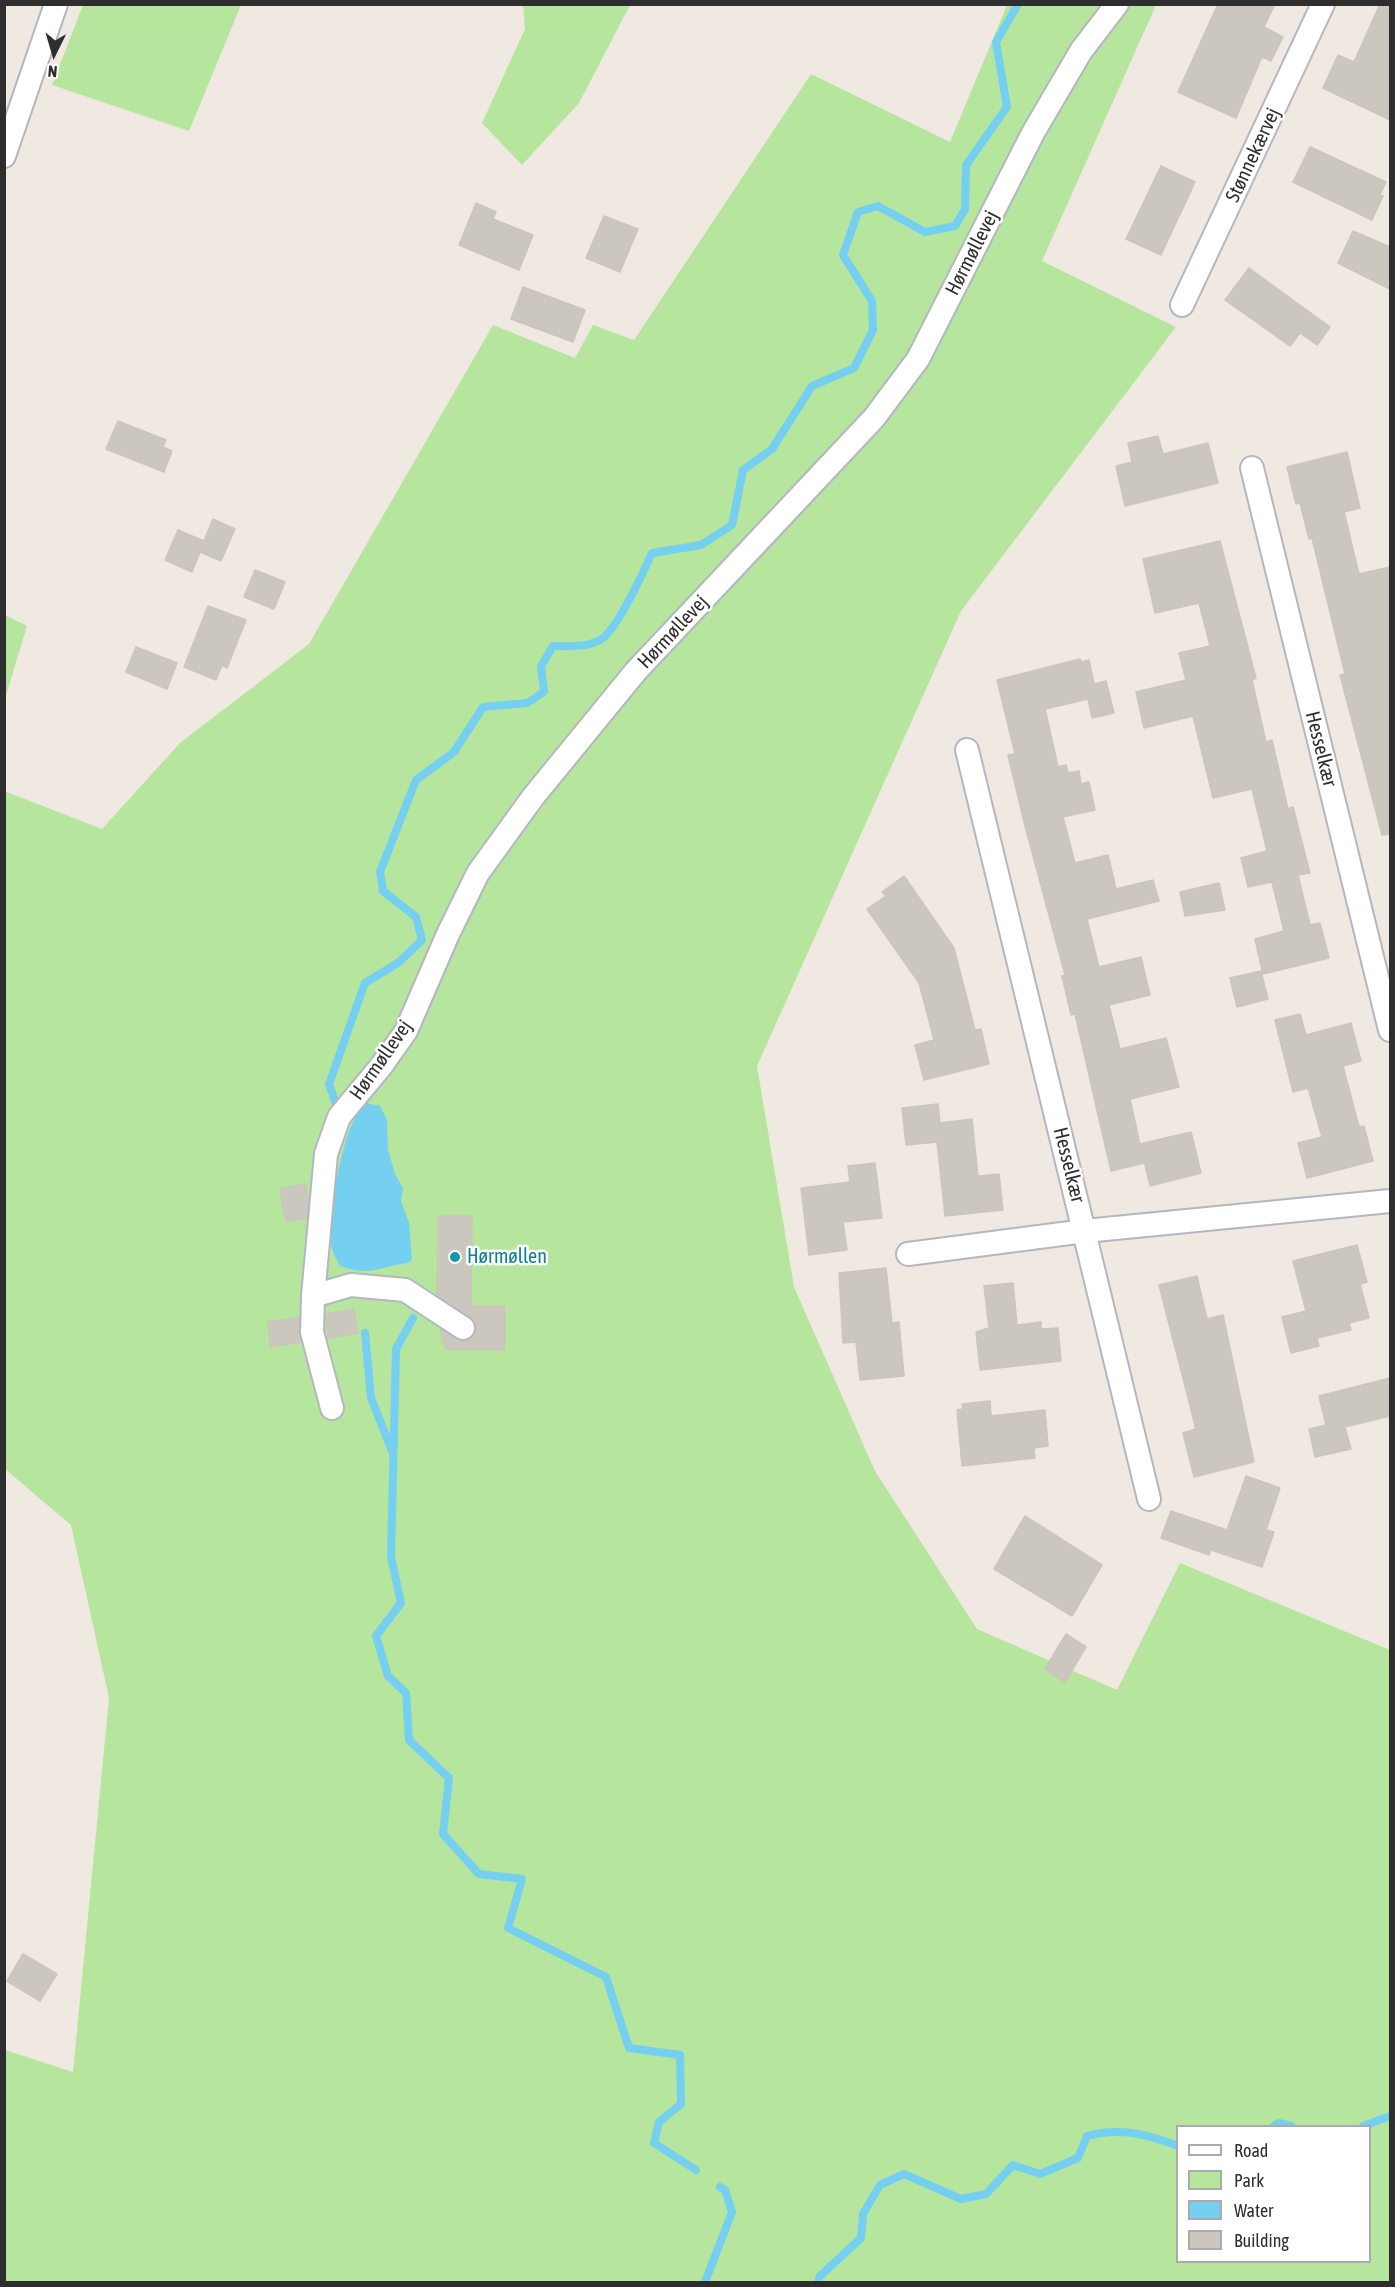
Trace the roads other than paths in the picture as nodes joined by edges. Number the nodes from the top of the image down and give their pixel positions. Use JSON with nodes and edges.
{"nodes":[{"id":1,"x":56,"y":4,"type":"edge"},
{"id":2,"x":1117,"y":4,"type":"edge"},
{"id":3,"x":1323,"y":4,"type":"edge"},
{"id":4,"x":4,"y":156,"type":"edge"},
{"id":5,"x":1182,"y":305,"type":"dead end"},
{"id":6,"x":1252,"y":468,"type":"dead end"},
{"id":7,"x":967,"y":750,"type":"dead end"},
{"id":8,"x":1390,"y":1030,"type":"edge"},
{"id":9,"x":1390,"y":1201,"type":"edge"},
{"id":10,"x":1085,"y":1231,"type":"junction"},
{"id":11,"x":908,"y":1254,"type":"dead end"},
{"id":12,"x":313,"y":1296,"type":"junction"},
{"id":13,"x":463,"y":1328,"type":"dead end"},
{"id":14,"x":332,"y":1408,"type":"dead end"},
{"id":15,"x":1149,"y":1499,"type":"dead end"}],
"edges":[{"from":1,"to":4,"type":"street"},
{"from":2,"to":12,"type":"street","name":"Hørmøllevej"},
{"from":3,"to":5,"type":"street","name":"Stønnekærvej"},
{"from":6,"to":8,"type":"street","name":"Hesselkær"},
{"from":7,"to":10,"type":"street","name":"Hesselkær"},
{"from":9,"to":10,"type":"street","name":"Hesselkær"},
{"from":10,"to":11,"type":"street","name":"Hesselkær"},
{"from":10,"to":15,"type":"street","name":"Hesselkær"},
{"from":12,"to":13,"type":"street"},
{"from":12,"to":14,"type":"street","name":"Hørmøllevej"}]}
